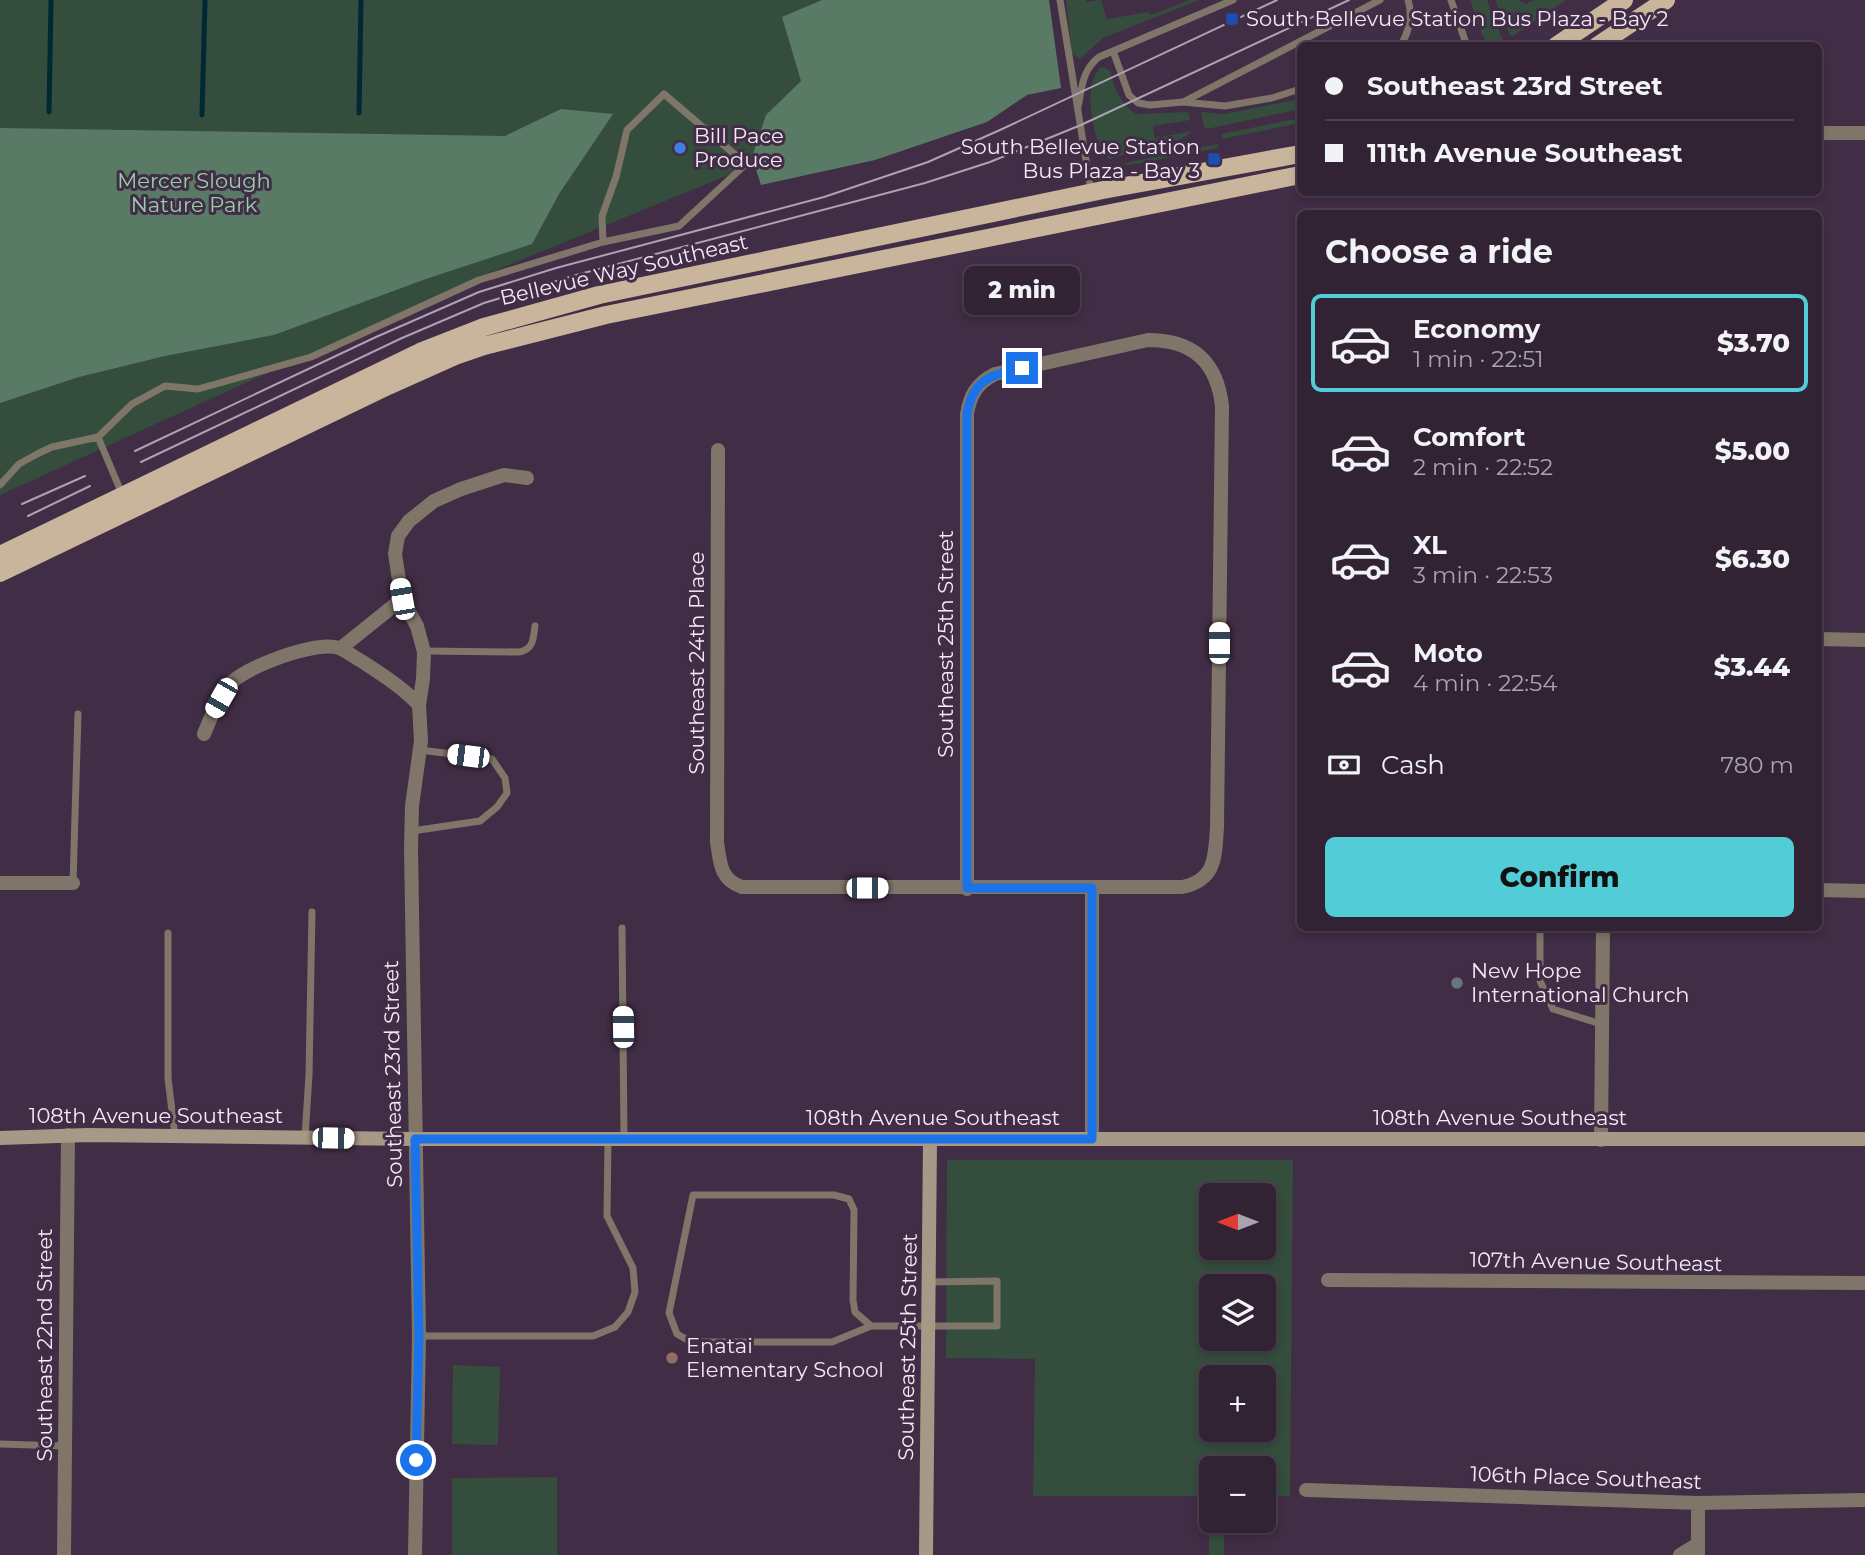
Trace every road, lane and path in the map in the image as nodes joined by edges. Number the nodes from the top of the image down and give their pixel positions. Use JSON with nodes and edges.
{"nodes":[{"id":1,"x":1060,"y":0,"type":"edge"},
{"id":2,"x":1233,"y":0,"type":"edge"},
{"id":3,"x":1380,"y":0,"type":"edge"},
{"id":4,"x":1408,"y":0,"type":"edge"},
{"id":5,"x":1451,"y":0,"type":"edge"},
{"id":6,"x":1624,"y":0,"type":"edge"},
{"id":7,"x":1666,"y":0,"type":"edge"},
{"id":8,"x":1299,"y":42,"type":"edge"},
{"id":9,"x":1402,"y":42,"type":"edge"},
{"id":10,"x":1466,"y":42,"type":"edge"},
{"id":11,"x":1562,"y":42,"type":"edge"},
{"id":12,"x":1603,"y":42,"type":"edge"},
{"id":13,"x":1297,"y":43,"type":"edge"},
{"id":14,"x":1113,"y":51,"type":"junction"},
{"id":15,"x":1297,"y":90,"type":"edge"},
{"id":16,"x":1183,"y":102,"type":"junction"},
{"id":17,"x":1079,"y":107,"type":"junction"},
{"id":18,"x":1822,"y":132,"type":"edge"},
{"id":19,"x":1865,"y":133,"type":"edge"},
{"id":20,"x":1297,"y":155,"type":"edge"},
{"id":21,"x":1297,"y":176,"type":"edge"},
{"id":22,"x":1091,"y":192,"type":"junction"},
{"id":23,"x":1033,"y":229,"type":"junction"},
{"id":24,"x":603,"y":242,"type":"junction"},
{"id":25,"x":98,"y":437,"type":"junction"},
{"id":26,"x":718,"y":450,"type":"dead end"},
{"id":27,"x":527,"y":478,"type":"dead end"},
{"id":28,"x":0,"y":485,"type":"edge"},
{"id":29,"x":120,"y":490,"type":"junction"},
{"id":30,"x":0,"y":555,"type":"edge"},
{"id":31,"x":0,"y":573,"type":"edge"},
{"id":32,"x":402,"y":599,"type":"junction"},
{"id":33,"x":535,"y":626,"type":"dead end"},
{"id":34,"x":1822,"y":639,"type":"edge"},
{"id":35,"x":1865,"y":640,"type":"edge"},
{"id":36,"x":341,"y":648,"type":"junction"},
{"id":37,"x":423,"y":651,"type":"junction"},
{"id":38,"x":419,"y":705,"type":"junction"},
{"id":39,"x":78,"y":714,"type":"dead end"},
{"id":40,"x":204,"y":734,"type":"dead end"},
{"id":41,"x":420,"y":750,"type":"junction"},
{"id":42,"x":411,"y":831,"type":"junction"},
{"id":43,"x":0,"y":883,"type":"edge"},
{"id":44,"x":74,"y":883,"type":"joint"},
{"id":45,"x":967,"y":888,"type":"junction"},
{"id":46,"x":1092,"y":888,"type":"junction"},
{"id":47,"x":1822,"y":891,"type":"edge"},
{"id":48,"x":1865,"y":891,"type":"edge"},
{"id":49,"x":312,"y":912,"type":"dead end"},
{"id":50,"x":622,"y":928,"type":"dead end"},
{"id":51,"x":1540,"y":931,"type":"edge"},
{"id":52,"x":1602,"y":931,"type":"edge"},
{"id":53,"x":168,"y":933,"type":"dead end"},
{"id":54,"x":1601,"y":1024,"type":"junction"},
{"id":55,"x":68,"y":1135,"type":"junction"},
{"id":56,"x":175,"y":1136,"type":"junction"},
{"id":57,"x":305,"y":1137,"type":"junction"},
{"id":58,"x":0,"y":1138,"type":"edge"},
{"id":59,"x":608,"y":1138,"type":"junction"},
{"id":60,"x":624,"y":1138,"type":"junction"},
{"id":61,"x":415,"y":1139,"type":"junction"},
{"id":62,"x":930,"y":1139,"type":"junction"},
{"id":63,"x":1092,"y":1139,"type":"junction"},
{"id":64,"x":1865,"y":1139,"type":"edge"},
{"id":65,"x":1601,"y":1140,"type":"junction"},
{"id":66,"x":1328,"y":1280,"type":"dead end"},
{"id":67,"x":930,"y":1282,"type":"junction"},
{"id":68,"x":1865,"y":1283,"type":"edge"},
{"id":69,"x":871,"y":1326,"type":"junction"},
{"id":70,"x":930,"y":1326,"type":"junction"},
{"id":71,"x":419,"y":1336,"type":"junction"},
{"id":72,"x":0,"y":1444,"type":"edge"},
{"id":73,"x":65,"y":1446,"type":"junction"},
{"id":74,"x":1306,"y":1490,"type":"dead end"},
{"id":75,"x":1865,"y":1500,"type":"edge"},
{"id":76,"x":1698,"y":1503,"type":"junction"},
{"id":77,"x":1698,"y":1549,"type":"edge"},
{"id":78,"x":64,"y":1555,"type":"edge"},
{"id":79,"x":415,"y":1555,"type":"edge"},
{"id":80,"x":926,"y":1555,"type":"edge"},
{"id":81,"x":1680,"y":1555,"type":"edge"}],
"edges":[{"from":1,"to":17,"type":"lane"},
{"from":2,"to":14,"type":"lane"},
{"from":3,"to":8,"type":"lane"},
{"from":4,"to":9,"type":"lane"},
{"from":5,"to":10,"type":"lane"},
{"from":6,"to":11,"type":"main road"},
{"from":7,"to":12,"type":"main road"},
{"from":13,"to":16,"type":"lane"},
{"from":14,"to":16,"type":"lane"},
{"from":14,"to":17,"type":"lane"},
{"from":15,"to":16,"type":"lane"},
{"from":17,"to":22,"type":"lane"},
{"from":18,"to":19,"type":"street"},
{"from":20,"to":22,"type":"main road","name":"Bellevue Way Southeast"},
{"from":21,"to":23,"type":"main road","name":"Bellevue Way Southeast"},
{"from":22,"to":23,"type":"main road"},
{"from":22,"to":29,"type":"main road","name":"Bellevue Way Southeast"},
{"from":23,"to":31,"type":"main road","name":"Bellevue Way Southeast"},
{"from":24,"to":24,"type":"lane"},
{"from":24,"to":25,"type":"lane"},
{"from":25,"to":28,"type":"lane"},
{"from":25,"to":29,"type":"lane"},
{"from":26,"to":45,"type":"street","name":"Southeast 24th Place"},
{"from":27,"to":32,"type":"street","name":"Southeast 23rd Street"},
{"from":29,"to":30,"type":"main road","name":"Bellevue Way Southeast"},
{"from":32,"to":36,"type":"street"},
{"from":32,"to":37,"type":"street","name":"Southeast 23rd Street"},
{"from":33,"to":37,"type":"lane"},
{"from":34,"to":35,"type":"street"},
{"from":36,"to":38,"type":"street"},
{"from":36,"to":40,"type":"street"},
{"from":37,"to":38,"type":"street","name":"Southeast 23rd Street"},
{"from":38,"to":41,"type":"street","name":"Southeast 23rd Street"},
{"from":39,"to":44,"type":"lane"},
{"from":41,"to":42,"type":"street","name":"Southeast 23rd Street"},
{"from":41,"to":42,"type":"lane"},
{"from":42,"to":61,"type":"street","name":"Southeast 23rd Street"},
{"from":43,"to":44,"type":"street"},
{"from":45,"to":46,"type":"street"},
{"from":45,"to":46,"type":"street","name":"Southeast 25th Street"},
{"from":46,"to":63,"type":"street"},
{"from":47,"to":48,"type":"street"},
{"from":49,"to":57,"type":"lane"},
{"from":50,"to":60,"type":"lane"},
{"from":51,"to":54,"type":"lane"},
{"from":52,"to":54,"type":"street"},
{"from":53,"to":56,"type":"lane"},
{"from":54,"to":65,"type":"street"},
{"from":55,"to":56,"type":"street","name":"108th Avenue Southeast"},
{"from":55,"to":58,"type":"street","name":"108th Avenue Southeast"},
{"from":55,"to":73,"type":"street","name":"Southeast 22nd Street"},
{"from":56,"to":57,"type":"street","name":"108th Avenue Southeast"},
{"from":57,"to":61,"type":"street","name":"108th Avenue Southeast"},
{"from":59,"to":60,"type":"street","name":"108th Avenue Southeast"},
{"from":59,"to":61,"type":"street","name":"108th Avenue Southeast"},
{"from":59,"to":71,"type":"lane"},
{"from":60,"to":62,"type":"street","name":"108th Avenue Southeast"},
{"from":61,"to":71,"type":"street","name":"Southeast 23rd Street"},
{"from":62,"to":63,"type":"street","name":"108th Avenue Southeast"},
{"from":62,"to":67,"type":"street","name":"Southeast 25th Street"},
{"from":63,"to":65,"type":"street","name":"108th Avenue Southeast"},
{"from":64,"to":65,"type":"street","name":"108th Avenue Southeast"},
{"from":66,"to":68,"type":"street","name":"107th Avenue Southeast"},
{"from":67,"to":70,"type":"street","name":"Southeast 25th Street"},
{"from":67,"to":70,"type":"lane"},
{"from":69,"to":69,"type":"lane"},
{"from":69,"to":70,"type":"lane"},
{"from":70,"to":80,"type":"street","name":"Southeast 25th Street"},
{"from":71,"to":79,"type":"street","name":"Southeast 23rd Street"},
{"from":72,"to":73,"type":"lane"},
{"from":73,"to":78,"type":"street","name":"Southeast 22nd Street"},
{"from":74,"to":76,"type":"street","name":"106th Place Southeast"},
{"from":75,"to":76,"type":"street","name":"106th Place Southeast"},
{"from":76,"to":77,"type":"street"},
{"from":77,"to":81,"type":"street"}]}
